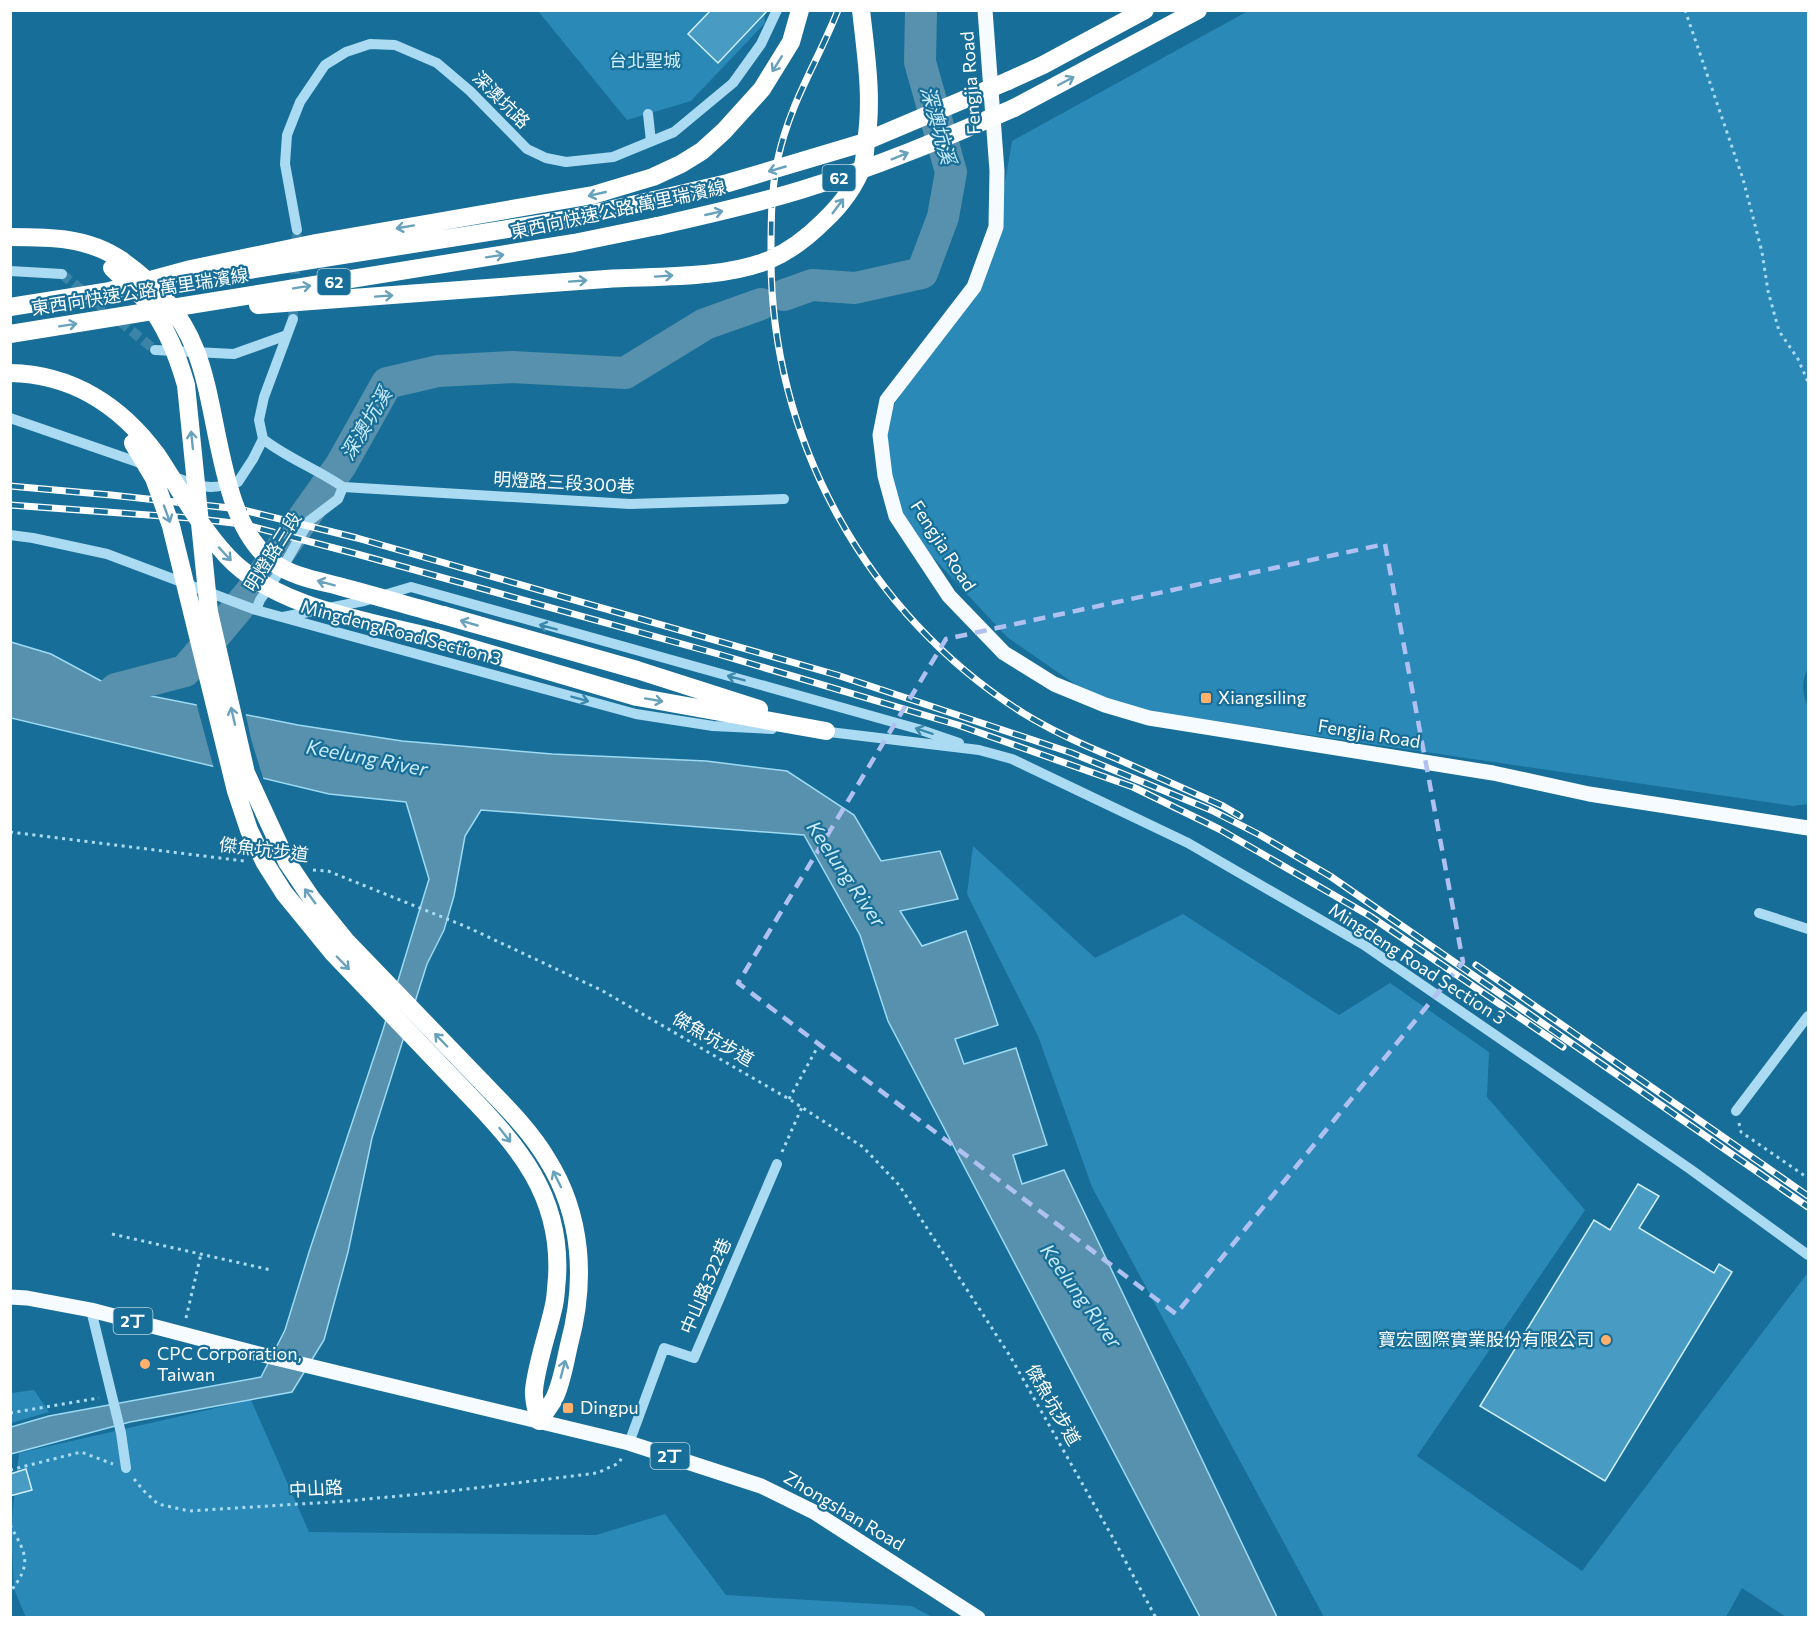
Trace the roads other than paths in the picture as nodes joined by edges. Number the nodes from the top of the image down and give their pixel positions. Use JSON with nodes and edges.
{"nodes":[{"id":1,"x":777,"y":10,"type":"edge"},
{"id":2,"x":800,"y":10,"type":"edge"},
{"id":3,"x":861,"y":10,"type":"edge"},
{"id":4,"x":985,"y":10,"type":"edge"},
{"id":5,"x":1145,"y":10,"type":"edge"},
{"id":6,"x":1198,"y":10,"type":"edge"},
{"id":7,"x":648,"y":114,"type":"dead end"},
{"id":8,"x":651,"y":141,"type":"junction"},
{"id":9,"x":297,"y":230,"type":"tunnel mouth"},
{"id":10,"x":10,"y":237,"type":"edge"},
{"id":11,"x":116,"y":264,"type":"junction"},
{"id":12,"x":10,"y":271,"type":"edge"},
{"id":13,"x":62,"y":274,"type":"tunnel mouth"},
{"id":14,"x":106,"y":292,"type":"junction"},
{"id":15,"x":10,"y":307,"type":"edge"},
{"id":16,"x":137,"y":314,"type":"junction"},
{"id":17,"x":293,"y":319,"type":"tunnel mouth"},
{"id":18,"x":10,"y":334,"type":"edge"},
{"id":19,"x":287,"y":335,"type":"junction"},
{"id":20,"x":155,"y":350,"type":"tunnel mouth"},
{"id":21,"x":10,"y":375,"type":"edge"},
{"id":22,"x":10,"y":418,"type":"edge"},
{"id":23,"x":262,"y":439,"type":"junction"},
{"id":24,"x":343,"y":487,"type":"junction"},
{"id":25,"x":784,"y":499,"type":"dead end"},
{"id":26,"x":10,"y":535,"type":"edge"},
{"id":27,"x":363,"y":601,"type":"junction"},
{"id":28,"x":256,"y":610,"type":"junction"},
{"id":29,"x":280,"y":617,"type":"junction"},
{"id":30,"x":358,"y":638,"type":"junction"},
{"id":31,"x":826,"y":731,"type":"junction"},
{"id":32,"x":979,"y":750,"type":"junction"},
{"id":33,"x":1809,"y":828,"type":"edge"},
{"id":34,"x":1759,"y":913,"type":"dead end"},
{"id":35,"x":1809,"y":929,"type":"edge"},
{"id":36,"x":1809,"y":1016,"type":"edge"},
{"id":37,"x":1736,"y":1111,"type":"road end"},
{"id":38,"x":777,"y":1164,"type":"road end"},
{"id":39,"x":1809,"y":1255,"type":"edge"},
{"id":40,"x":10,"y":1298,"type":"edge"},
{"id":41,"x":92,"y":1310,"type":"junction"},
{"id":42,"x":539,"y":1421,"type":"junction"},
{"id":43,"x":629,"y":1443,"type":"junction"},
{"id":44,"x":126,"y":1468,"type":"road end"},
{"id":45,"x":978,"y":1617,"type":"edge"}],
"edges":[{"from":1,"to":8,"type":"street","name":"深澳坑路"},
{"from":2,"to":14,"type":"highway","one_way":true},
{"from":16,"to":3,"type":"highway","one_way":true,"bridge":true},
{"from":4,"to":33,"type":"main road","name":"Fengjia Road"},
{"from":5,"to":14,"type":"highway","name":"東西向快速公路 萬里瑞濱線","number":"62","one_way":true,"bridge":true},
{"from":16,"to":6,"type":"highway","name":"東西向快速公路 萬里瑞濱線","number":"62","one_way":true,"bridge":true},
{"from":7,"to":8,"type":"street"},
{"from":8,"to":9,"type":"street","name":"深澳坑路"},
{"from":10,"to":11,"type":"highway"},
{"from":31,"to":11,"type":"highway","one_way":true,"bridge":true},
{"from":42,"to":11,"type":"highway","one_way":true,"bridge":true},
{"from":12,"to":13,"type":"street"},
{"from":14,"to":15,"type":"highway","name":"東西向快速公路 萬里瑞濱線","number":"62"},
{"from":18,"to":16,"type":"highway","name":"東西向快速公路 萬里瑞濱線","number":"62","one_way":true},
{"from":17,"to":19,"type":"street"},
{"from":19,"to":20,"type":"street"},
{"from":19,"to":23,"type":"street"},
{"from":21,"to":31,"type":"highway","one_way":true,"bridge":true},
{"from":21,"to":42,"type":"highway","one_way":true,"bridge":true},
{"from":22,"to":23,"type":"street"},
{"from":23,"to":24,"type":"street"},
{"from":24,"to":25,"type":"street","name":"明燈路三段300巷"},
{"from":24,"to":28,"type":"street","name":"明燈路三段"},
{"from":26,"to":28,"type":"street","bridge":true},
{"from":27,"to":29,"type":"street","name":"Mingdeng Road Section 3"},
{"from":27,"to":30,"type":"street"},
{"from":32,"to":27,"type":"street","name":"Mingdeng Road Section 3","one_way":true},
{"from":28,"to":29,"type":"street","name":"明燈路三段"},
{"from":29,"to":30,"type":"street","name":"Mingdeng Road Section 3"},
{"from":30,"to":31,"type":"street","name":"Mingdeng Road Section 3","one_way":true},
{"from":31,"to":32,"type":"street","name":"Mingdeng Road Section 3"},
{"from":32,"to":39,"type":"street","name":"Mingdeng Road Section 3"},
{"from":34,"to":35,"type":"street"},
{"from":36,"to":37,"type":"street"},
{"from":38,"to":43,"type":"street","name":"中山路322巷"},
{"from":40,"to":41,"type":"main road","number":"2丁"},
{"from":41,"to":42,"type":"main road","name":"Zhongshan Road","number":"2丁"},
{"from":41,"to":44,"type":"street"},
{"from":42,"to":43,"type":"main road","name":"Zhongshan Road","number":"2丁"},
{"from":43,"to":45,"type":"main road","name":"Zhongshan Road","number":"2丁"}]}
